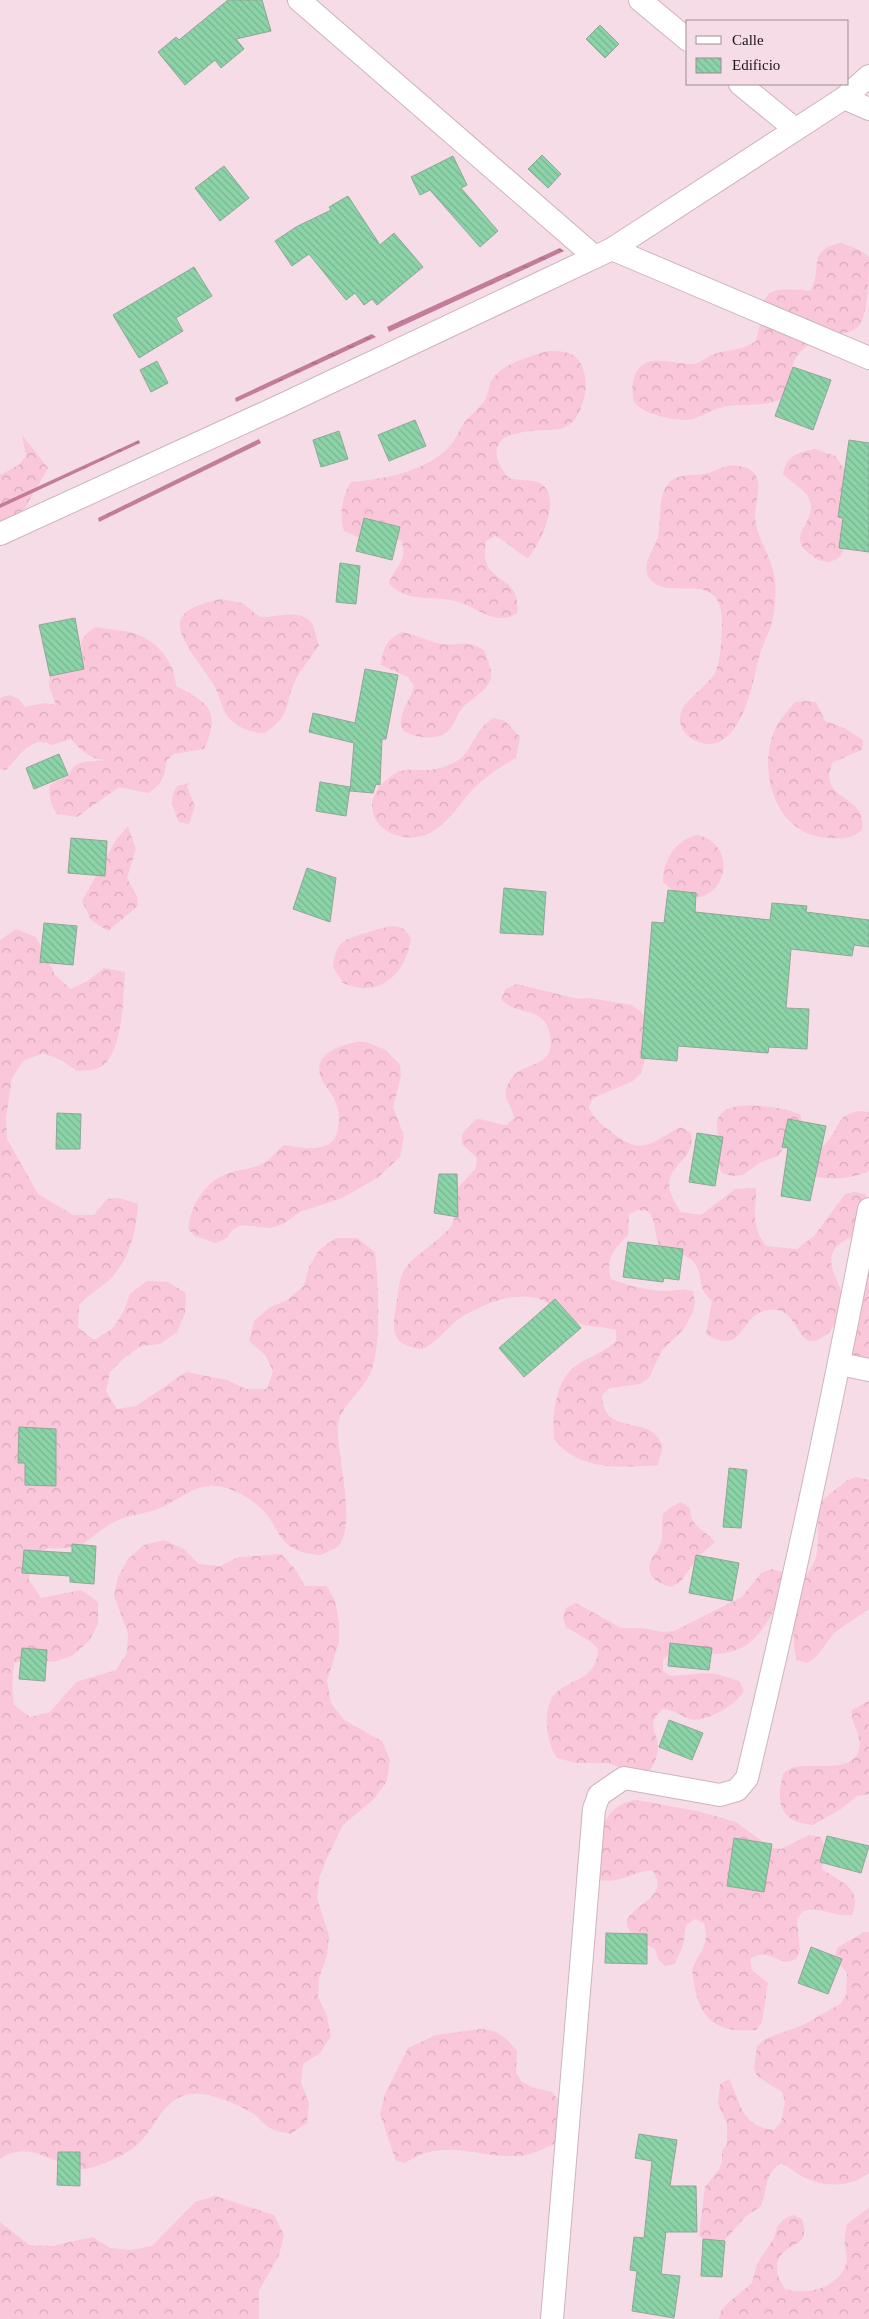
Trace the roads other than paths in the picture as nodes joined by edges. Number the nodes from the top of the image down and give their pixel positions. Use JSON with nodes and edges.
{"nodes":[{"id":1,"x":298,"y":0,"type":"edge"},
{"id":2,"x":640,"y":0,"type":"edge"},
{"id":3,"x":686,"y":38,"type":"edge"},
{"id":4,"x":869,"y":76,"type":"edge"},
{"id":5,"x":741,"y":85,"type":"edge"},
{"id":6,"x":844,"y":98,"type":"junction"},
{"id":7,"x":869,"y":109,"type":"edge"},
{"id":8,"x":795,"y":129,"type":"junction"},
{"id":9,"x":603,"y":253,"type":"junction"},
{"id":10,"x":869,"y":358,"type":"edge"},
{"id":11,"x":0,"y":534,"type":"edge"},
{"id":12,"x":869,"y":1210,"type":"edge"},
{"id":13,"x":840,"y":1364,"type":"junction"},
{"id":14,"x":869,"y":1370,"type":"edge"},
{"id":15,"x":552,"y":2319,"type":"edge"}],
"edges":[{"from":1,"to":9,"type":"street"},
{"from":2,"to":3,"type":"street"},
{"from":4,"to":6,"type":"street"},
{"from":5,"to":8,"type":"street"},
{"from":6,"to":7,"type":"street"},
{"from":6,"to":8,"type":"street"},
{"from":8,"to":9,"type":"street"},
{"from":9,"to":10,"type":"street"},
{"from":9,"to":11,"type":"street"},
{"from":12,"to":13,"type":"street"},
{"from":13,"to":14,"type":"street"},
{"from":13,"to":15,"type":"street"}]}
